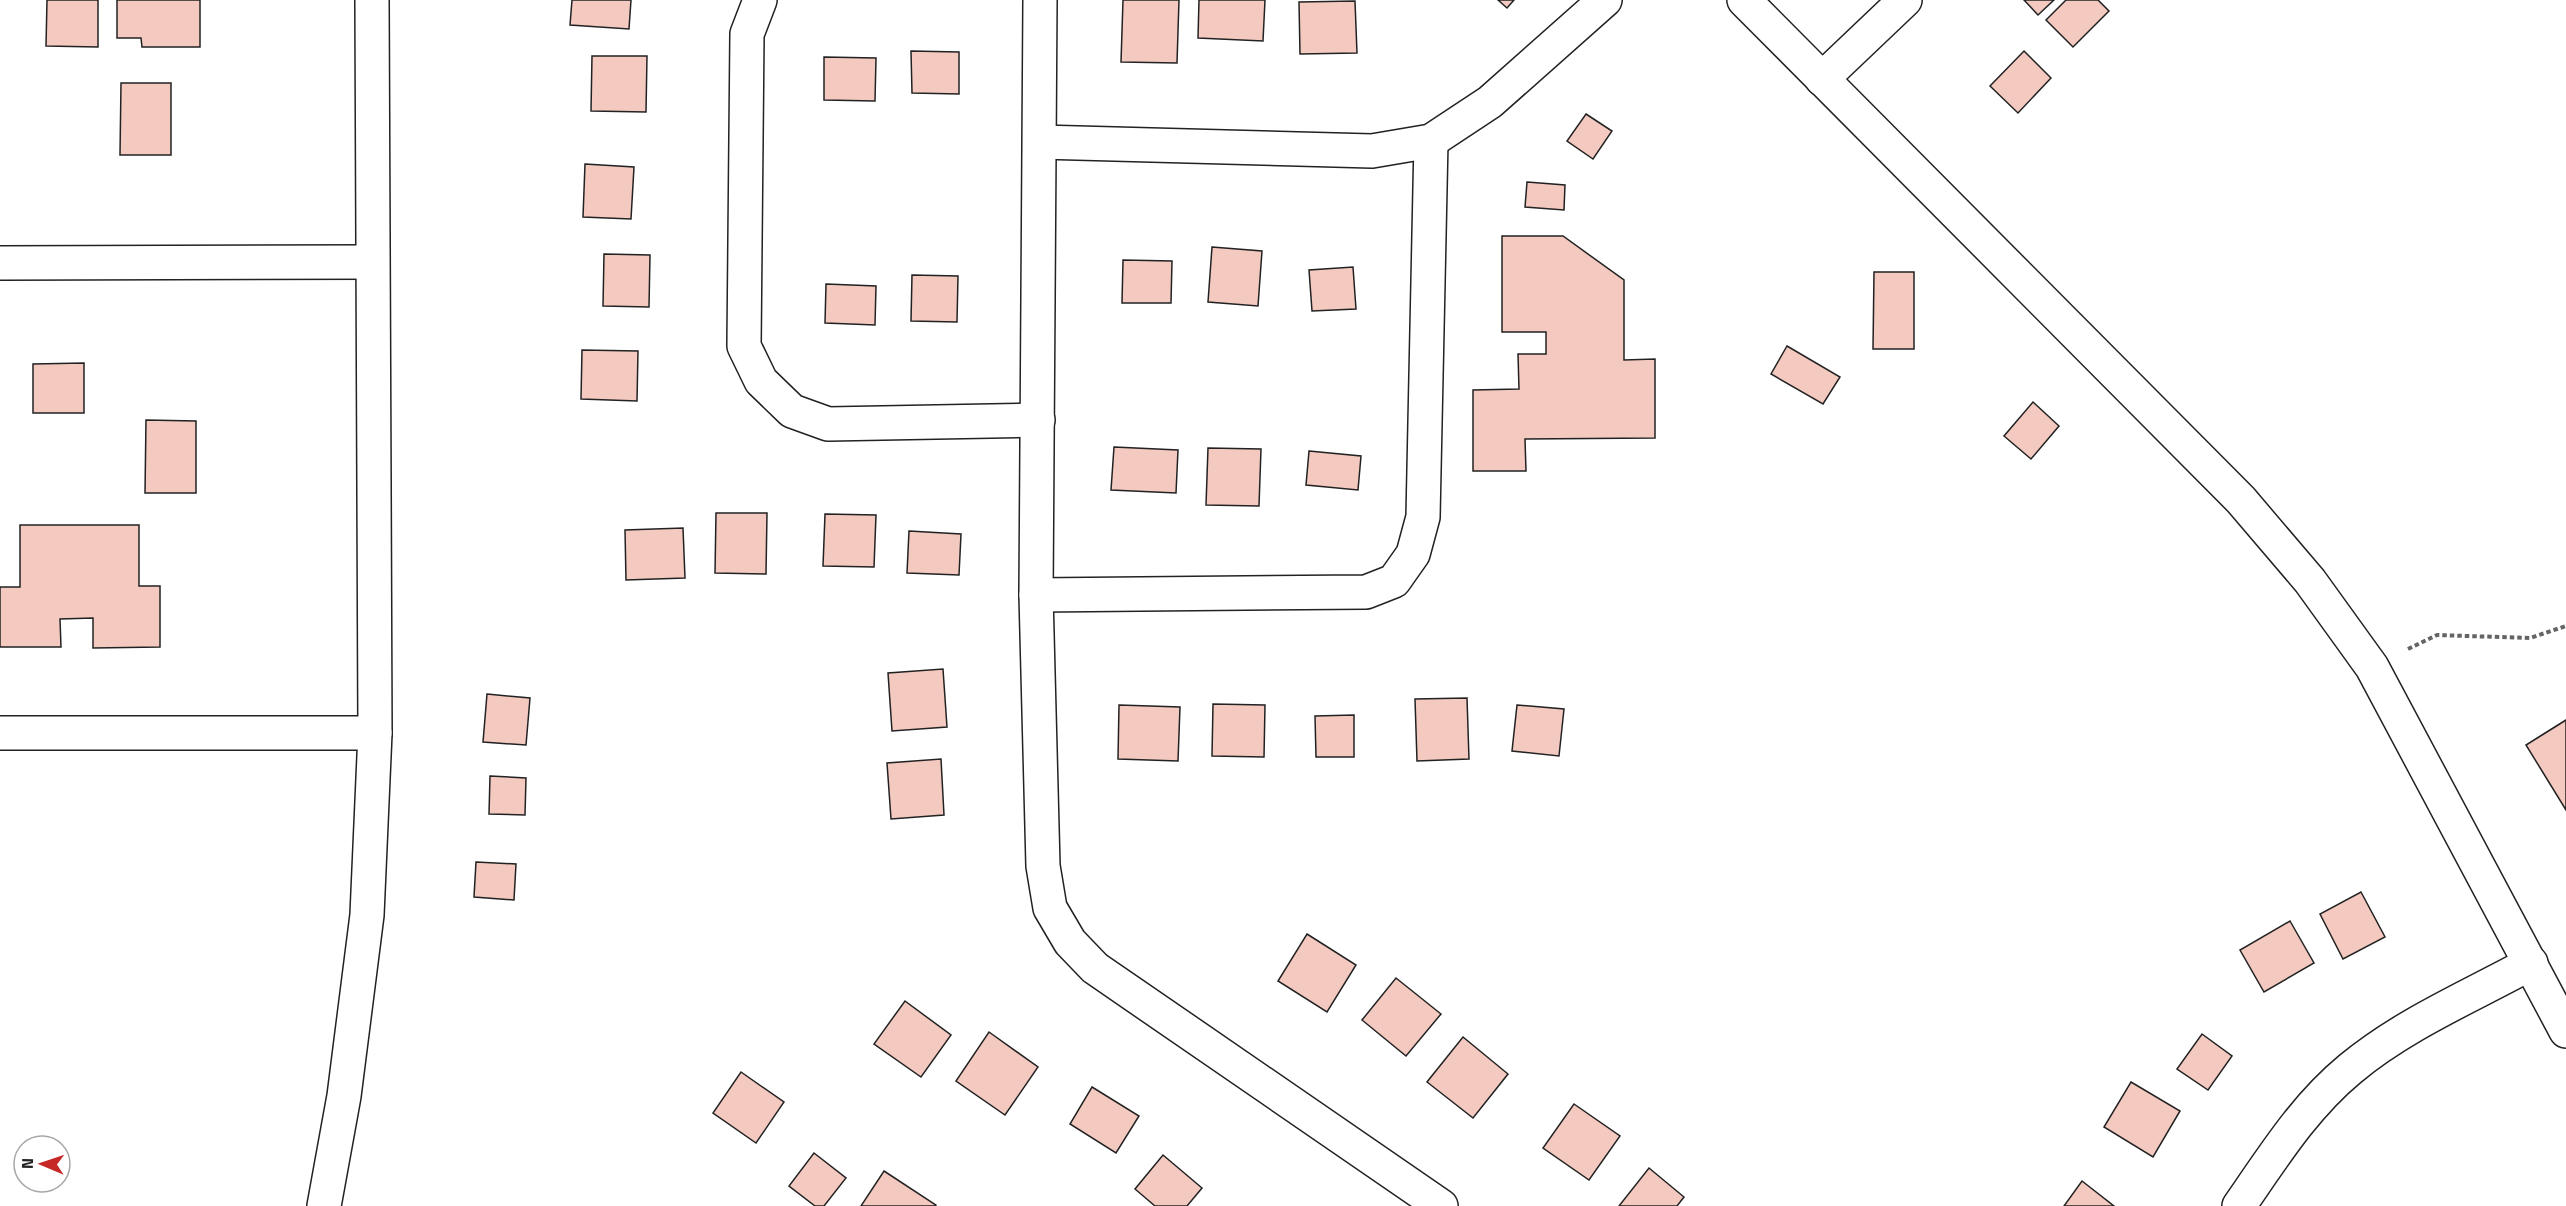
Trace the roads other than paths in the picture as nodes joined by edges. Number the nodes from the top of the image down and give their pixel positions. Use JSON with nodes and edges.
{"nodes":[{"id":1,"x":372,"y":0,"type":"edge"},
{"id":2,"x":760,"y":0,"type":"edge"},
{"id":3,"x":1041,"y":0,"type":"edge"},
{"id":4,"x":1605,"y":0,"type":"edge"},
{"id":5,"x":1744,"y":0,"type":"edge"},
{"id":6,"x":1905,"y":0,"type":"edge"},
{"id":7,"x":1822,"y":79,"type":"junction"},
{"id":8,"x":1431,"y":141,"type":"junction"},
{"id":9,"x":1040,"y":142,"type":"junction"},
{"id":10,"x":372,"y":262,"type":"junction"},
{"id":11,"x":0,"y":263,"type":"edge"},
{"id":12,"x":1038,"y":420,"type":"junction"},
{"id":13,"x":1036,"y":595,"type":"junction"},
{"id":14,"x":0,"y":733,"type":"edge"},
{"id":15,"x":375,"y":733,"type":"junction"},
{"id":16,"x":2531,"y":963,"type":"junction"},
{"id":17,"x":2566,"y":1031,"type":"edge"},
{"id":18,"x":324,"y":1206,"type":"edge"},
{"id":19,"x":1441,"y":1206,"type":"edge"},
{"id":20,"x":2239,"y":1206,"type":"edge"}],
"edges":[{"from":1,"to":10,"type":"street"},
{"from":2,"to":12,"type":"street"},
{"from":3,"to":9,"type":"street"},
{"from":4,"to":8,"type":"street"},
{"from":5,"to":7,"type":"street"},
{"from":6,"to":7,"type":"street"},
{"from":7,"to":16,"type":"street"},
{"from":8,"to":9,"type":"street"},
{"from":8,"to":13,"type":"street"},
{"from":9,"to":12,"type":"street"},
{"from":10,"to":11,"type":"street"},
{"from":10,"to":15,"type":"street"},
{"from":12,"to":13,"type":"street"},
{"from":13,"to":19,"type":"street"},
{"from":14,"to":15,"type":"street"},
{"from":15,"to":18,"type":"street"},
{"from":16,"to":17,"type":"street"},
{"from":16,"to":20,"type":"street"}]}
